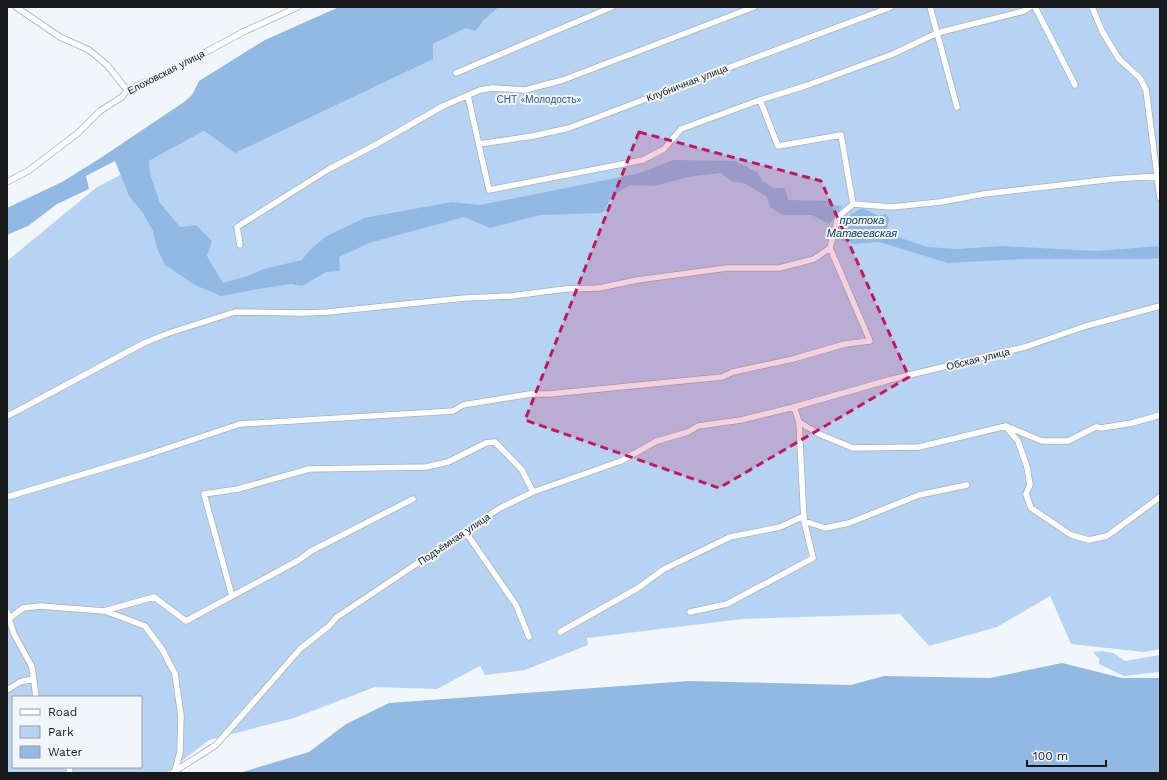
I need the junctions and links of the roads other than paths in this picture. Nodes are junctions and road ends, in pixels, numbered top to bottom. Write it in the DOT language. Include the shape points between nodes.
graph roads {
  1 [pos="16,7"];
  2 [pos="298,7"];
  3 [pos="612,7"];
  4 [pos="754,7"];
  5 [pos="891,7"];
  6 [pos="930,7"];
  7 [pos="1030,7"];
  8 [pos="1035,7"];
  9 [pos="1092,7"];
  10 [pos="937,33"];
  11 [pos="456,73"];
  12 [pos="1075,85"];
  13 [pos="127,90"];
  14 [pos="468,96"];
  15 [pos="760,100"];
  16 [pos="957,107"];
  17 [pos="479,144"];
  18 [pos="1158,176"];
  19 [pos="7,182"];
  20 [pos="1160,198"];
  21 [pos="853,204"];
  22 [pos="240,245"];
  23 [pos="830,248"];
  24 [pos="1160,306"];
  25 [pos="794,407"];
  26 [pos="1160,415"];
  27 [pos="7,416"];
  28 [pos="799,422"];
  29 [pos="1006,426"];
  30 [pos="967,484"];
  31 [pos="533,492"];
  32 [pos="7,497"];
  33 [pos="1160,498"];
  34 [pos="413,499"];
  35 [pos="804,518"];
  36 [pos="465,531"];
  37 [pos="232,596"];
  38 [pos="104,611"];
  39 [pos="690,612"];
  40 [pos="8,615"];
  41 [pos="560,632"];
  42 [pos="528,637"];
  43 [pos="33,679"];
  44 [pos="7,690"];
  45 [pos="36,696"];
  46 [pos="174,772"];
  1 -- 13 [label="street" via="60,37 90,50 107,64"];
  2 -- 13 [label="street, Елоховская улица" via="242,32 171,71"];
  3 -- 11 [label="street"];
  4 -- 14 [label="street" via="563,80 525,90 480,90"];
  5 -- 17 [label="street, Клубничная улица" via="569,128"];
  6 -- 10 [label="street"];
  7 -- 10 [label="street" via="1024,11"];
  8 -- 12 [label="street"];
  9 -- 18 [label="street" via="1102,31 1119,59 1140,78 1146,90"];
  10 -- 15 [label="street" via="879,59"];
  10 -- 16 [label="street"];
  13 -- 19 [label="street, Елоховская улица" via="122,97 100,111 78,133 28,171"];
  14 -- 17 [label="street"];
  14 -- 22 [label="street" via="443,106 329,168 237,227"];
  15 -- 17 [label="street" via="681,129 664,149 643,160 489,190"];
  15 -- 21 [label="street" via="778,146 841,135"];
  18 -- 20 [label="street"];
  18 -- 21 [label="street" via="984,194 892,207"];
  21 -- 23 [label="street" via="838,217"];
  23 -- 27 [label="street" via="814,259 779,268 726,268 599,288 304,314 235,312 144,343"];
  23 -- 32 [label="street" via="870,341 845,344 722,377 530,394 463,405 453,411 240,424"];
  24 -- 25 [label="street, Обская улица" via="1086,326 1025,347 889,380"];
  25 -- 28 [label="street"];
  25 -- 31 [label="street, Подъёмная улица" via="741,420 698,426 688,432 657,441 621,461"];
  26 -- 29 [label="street" via="1132,423 1100,428 1096,426 1068,441 1042,441"];
  28 -- 29 [label="street" via="819,434 853,448 919,446"];
  28 -- 35 [label="street"];
  29 -- 33 [label="street" via="1018,441 1027,467 1030,485 1026,494 1032,508 1071,535 1089,540 1107,536"];
  30 -- 35 [label="street" via="919,495 849,523 825,528"];
  31 -- 36 [label="street, Подъёмная улица" via="500,508"];
  31 -- 37 [label="street" via="522,470 496,442 486,443 448,462 426,467 309,469 238,489 204,494"];
  34 -- 37 [label="street"];
  35 -- 39 [label="street" via="813,558 727,604"];
  35 -- 41 [label="street" via="780,527 730,537 664,569 638,588"];
  36 -- 42 [label="street" via="516,605"];
  36 -- 46 [label="street, Подъёмная улица" via="337,617 300,649 216,745"];
  37 -- 38 [label="street" via="186,620 154,597"];
  38 -- 40 [label="street" via="40,606 23,608"];
  38 -- 46 [label="street" via="145,626 162,649 175,674 181,716 180,752"];
  40 -- 43 [label="street" via="14,634 32,667"];
  43 -- 44 [label="street" via="20,682"];
  43 -- 45 [label="street"];
}
